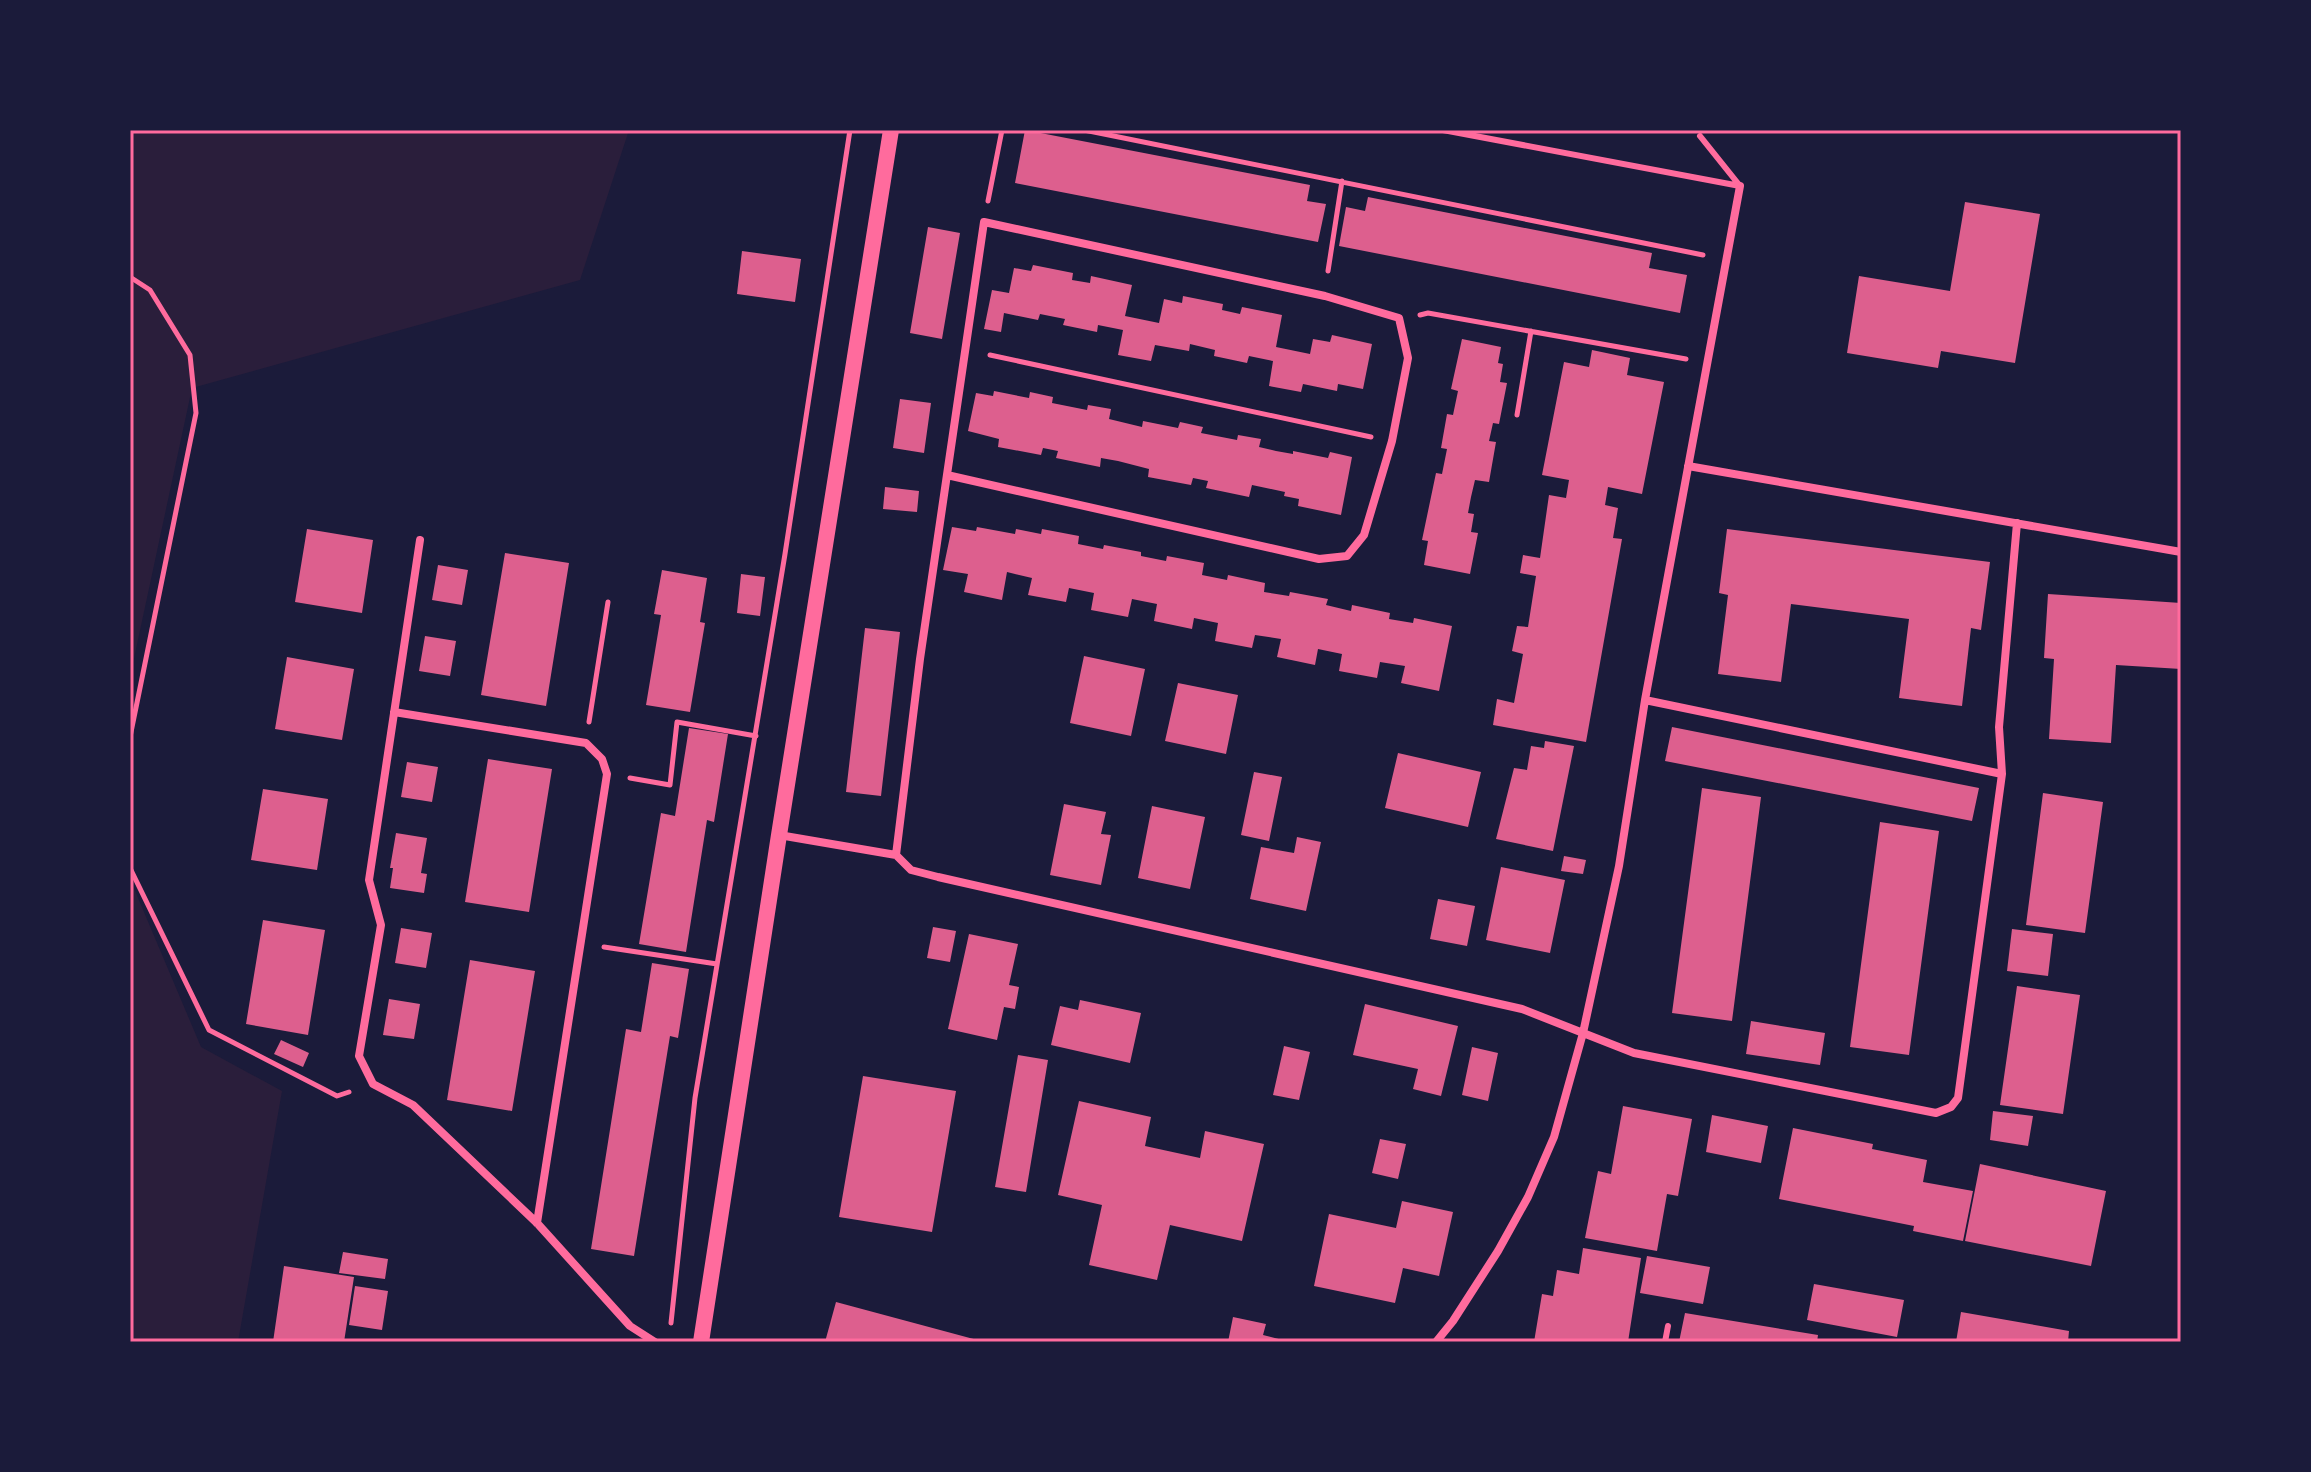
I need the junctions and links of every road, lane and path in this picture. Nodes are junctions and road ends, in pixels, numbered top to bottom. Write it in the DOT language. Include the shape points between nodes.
graph roads {
  1 [pos="850,130"];
  2 [pos="891,130"];
  3 [pos="1002,130"];
  4 [pos="1084,130"];
  5 [pos="1443,130"];
  6 [pos="1700,136"];
  7 [pos="1342,181"];
  8 [pos="1740,186"];
  9 [pos="984,222"];
  10 [pos="1726,260"];
  11 [pos="130,277"];
  12 [pos="1325,296"];
  13 [pos="1399,318"];
  14 [pos="1531,331"];
  15 [pos="967,350"];
  16 [pos="1708,363"];
  17 [pos="1517,415"];
  18 [pos="1392,441"];
  19 [pos="1688,466"];
  20 [pos="947,475"];
  21 [pos="2017,523"];
  22 [pos="420,540"];
  23 [pos="2181,552"];
  24 [pos="608,602"];
  25 [pos="1645,700"];
  26 [pos="394,712"];
  27 [pos="756,736"];
  28 [pos="130,737"];
  29 [pos="586,743"];
  30 [pos="607,774"];
  31 [pos="2002,774"];
  32 [pos="779,835"];
  33 [pos="896,855"];
  34 [pos="130,868"];
  35 [pos="579,943"];
  36 [pos="717,964"];
  37 [pos="1583,1033"];
  38 [pos="373,1084"];
  39 [pos="537,1223"];
  40 [pos="1668,1326"];
  41 [pos="670,1327"];
  42 [pos="655,1342"];
  43 [pos="701,1342"];
  44 [pos="1436,1342"];
  45 [pos="1665,1342"];
  1 -- 27 [label="path"];
  2 -- 32 [label="main road"];
  3 -- 9 [label="path"];
  4 -- 7 [label="path"];
  5 -- 8 [label="lane"];
  6 -- 8 [label="lane"];
  7 -- 10 [label="path"];
  7 -- 12 [label="path"];
  8 -- 10 [label="street"];
  9 -- 12 [label="street"];
  9 -- 15 [label="street"];
  10 -- 16 [label="street"];
  11 -- 28 [label="path" via="150,290 190,355 196,413"];
  12 -- 13 [label="street"];
  13 -- 14 [label="path" via="1428,313"];
  13 -- 18 [label="street" via="1408,358"];
  14 -- 16 [label="path"];
  14 -- 17 [label="path"];
  15 -- 18 [label="path"];
  15 -- 20 [label="street"];
  16 -- 19 [label="street"];
  18 -- 20 [label="street" via="1364,535 1347,556 1319,559"];
  19 -- 21 [label="street"];
  19 -- 25 [label="street"];
  20 -- 33 [label="street"];
  21 -- 23 [label="street"];
  21 -- 31 [label="street" via="1999,727"];
  22 -- 26 [label="street"];
  24 -- 29 [label="path"];
  25 -- 31 [label="street"];
  25 -- 37 [label="street" via="1619,866"];
  26 -- 29 [label="street"];
  26 -- 38 [label="street" via="369,880 381,925 359,1056"];
  27 -- 30 [label="path" via="677,722 670,785"];
  27 -- 36 [label="path"];
  29 -- 30 [label="street" via="602,759"];
  30 -- 35 [label="street"];
  31 -- 37 [label="street" via="1958,1098 1951,1107 1923,1112 1634,1053"];
  32 -- 33 [label="street"];
  32 -- 43 [label="main road"];
  33 -- 37 [label="street" via="911,870 1522,1009"];
  34 -- 38 [label="path" via="209,1030 337,1096"];
  35 -- 36 [label="path"];
  35 -- 39 [label="street"];
  36 -- 41 [label="path" via="695,1098"];
  37 -- 44 [label="street" via="1554,1137 1528,1197"];
  38 -- 39 [label="street" via="413,1105"];
  39 -- 42 [label="street" via="630,1326"];
  40 -- 45 [label="lane"];
}
